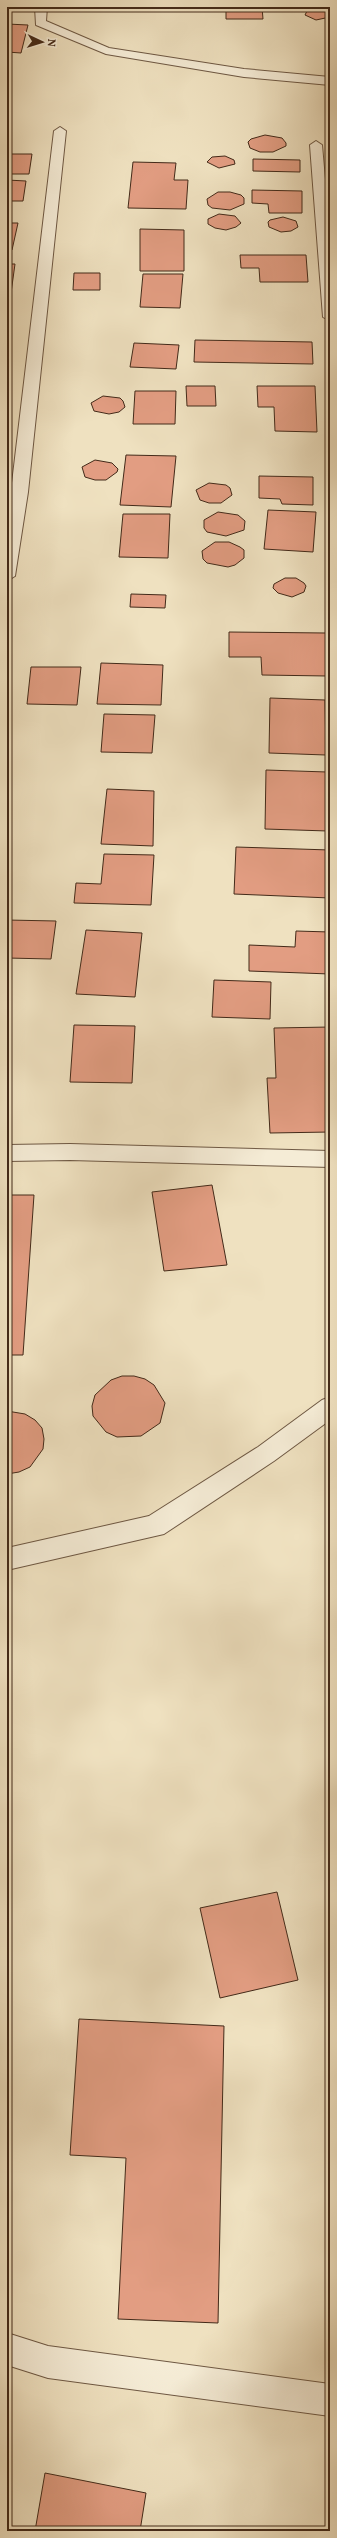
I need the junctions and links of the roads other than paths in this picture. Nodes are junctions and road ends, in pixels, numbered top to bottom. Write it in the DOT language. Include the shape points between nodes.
graph roads {
  1 [pos="41,7"];
  2 [pos="330,81"];
  3 [pos="60,131"];
  4 [pos="316,145"];
  5 [pos="330,317"];
  6 [pos="7,576"];
  7 [pos="7,1153"];
  8 [pos="330,1158"];
  9 [pos="330,1407"];
  10 [pos="7,1559"];
  11 [pos="7,2349"];
  12 [pos="330,2400"];
  1 -- 2 [label="street" via="40,23 106,51 244,73"];
  3 -- 6 [label="street" via="20,492"];
  4 -- 5 [label="street"];
  7 -- 8 [label="street"];
  9 -- 10 [label="street" via="266,1454 155,1526"];
  11 -- 12 [label="street" via="48,2362"];
}
